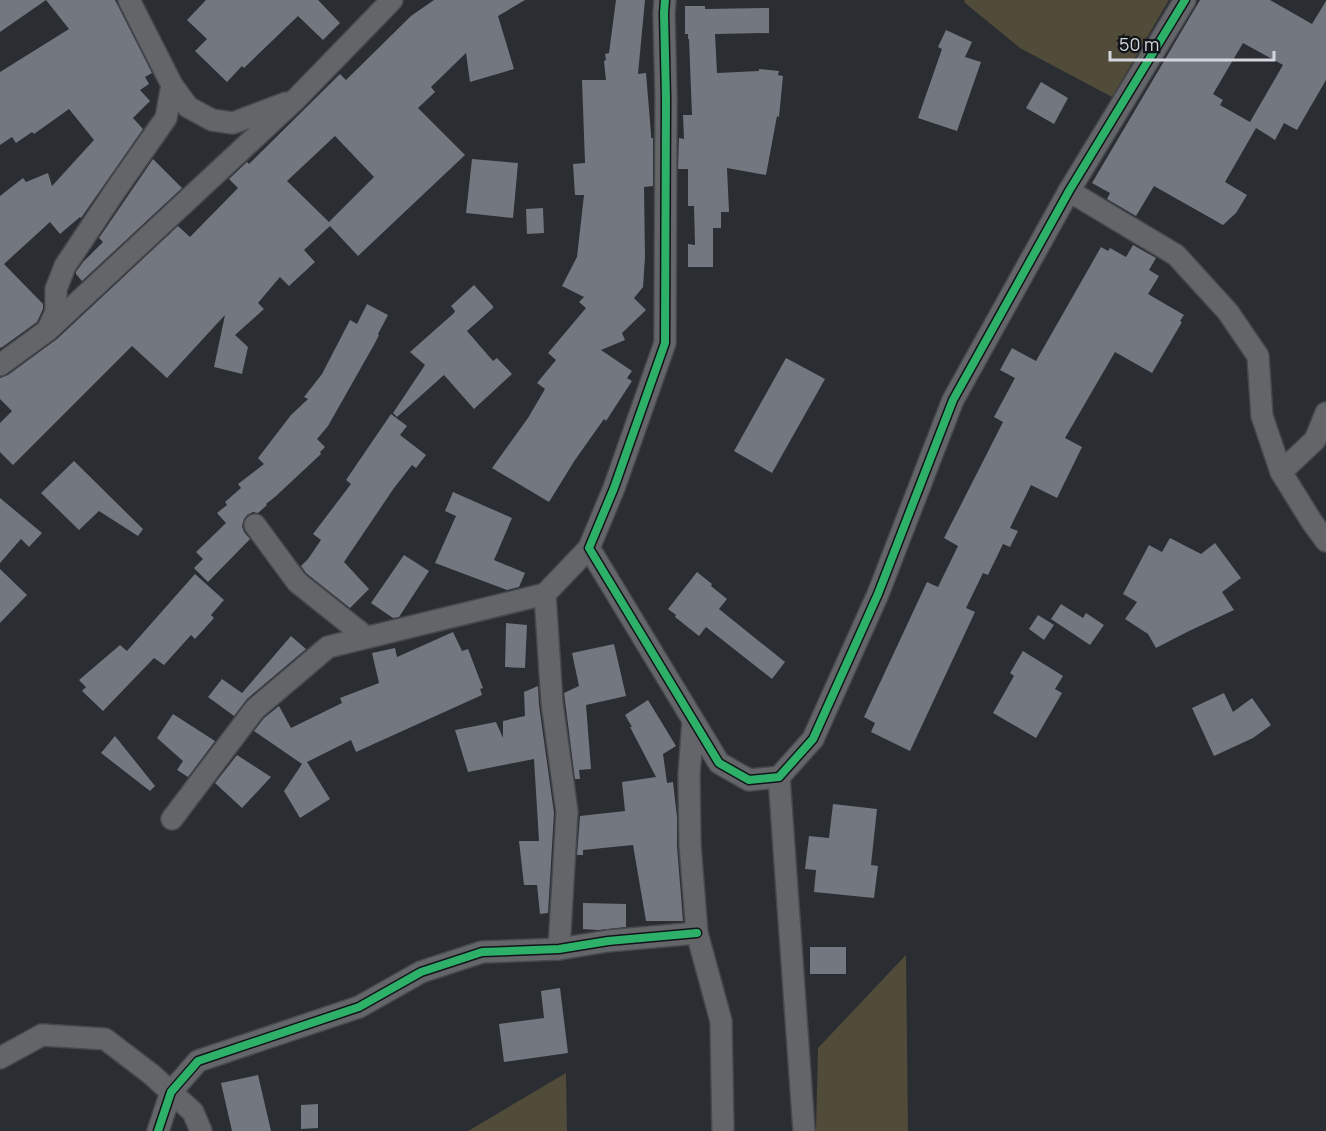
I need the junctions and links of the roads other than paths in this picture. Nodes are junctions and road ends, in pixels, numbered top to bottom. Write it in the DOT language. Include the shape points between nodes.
graph roads {
  1 [pos="129,0"];
  2 [pos="392,0"];
  3 [pos="665,0"];
  4 [pos="1185,0"];
  5 [pos="172,85"];
  6 [pos="296,99"];
  7 [pos="1069,191"];
  8 [pos="48,330"];
  9 [pos="0,365"];
  10 [pos="1326,413"];
  11 [pos="1281,472"];
  12 [pos="255,525"];
  13 [pos="1326,542"];
  14 [pos="589,548"];
  15 [pos="545,594"];
  16 [pos="366,637"];
  17 [pos="693,721"];
  18 [pos="779,777"];
  19 [pos="172,819"];
  20 [pos="697,933"];
  21 [pos="559,949"];
  22 [pos="0,1058"];
  23 [pos="171,1092"];
  24 [pos="158,1131"];
  25 [pos="201,1131"];
  26 [pos="723,1131"];
  27 [pos="804,1131"];
  1 -- 5 [label="street"];
  2 -- 6 [label="street"];
  3 -- 14 [label="street" via="665,343"];
  4 -- 7 [label="street"];
  5 -- 6 [label="street" via="188,107 212,120 233,123"];
  5 -- 8 [label="street" via="166,118 65,266 56,289 56,312"];
  6 -- 8 [label="street"];
  7 -- 11 [label="street" via="1176,255 1228,312 1258,356 1263,416"];
  7 -- 18 [label="street" via="953,400 878,594 813,739"];
  8 -- 9 [label="street"];
  10 -- 11 [label="street" via="1315,440"];
  11 -- 13 [label="street"];
  12 -- 16 [label="street" via="297,582"];
  14 -- 15 [label="street"];
  14 -- 17 [label="street"];
  15 -- 16 [label="street"];
  15 -- 21 [label="street" via="552,703 567,812"];
  16 -- 19 [label="street" via="328,646 255,709"];
  17 -- 18 [label="street" via="719,763 749,780"];
  17 -- 20 [label="street" via="690,833"];
  18 -- 27 [label="street"];
  20 -- 21 [label="street"];
  20 -- 26 [label="street" via="722,1021"];
  21 -- 23 [label="street" via="482,952 422,972 359,1007 198,1061"];
  22 -- 23 [label="street" via="42,1035 105,1039"];
  23 -- 24 [label="street"];
  23 -- 25 [label="street" via="193,1112"];
}
